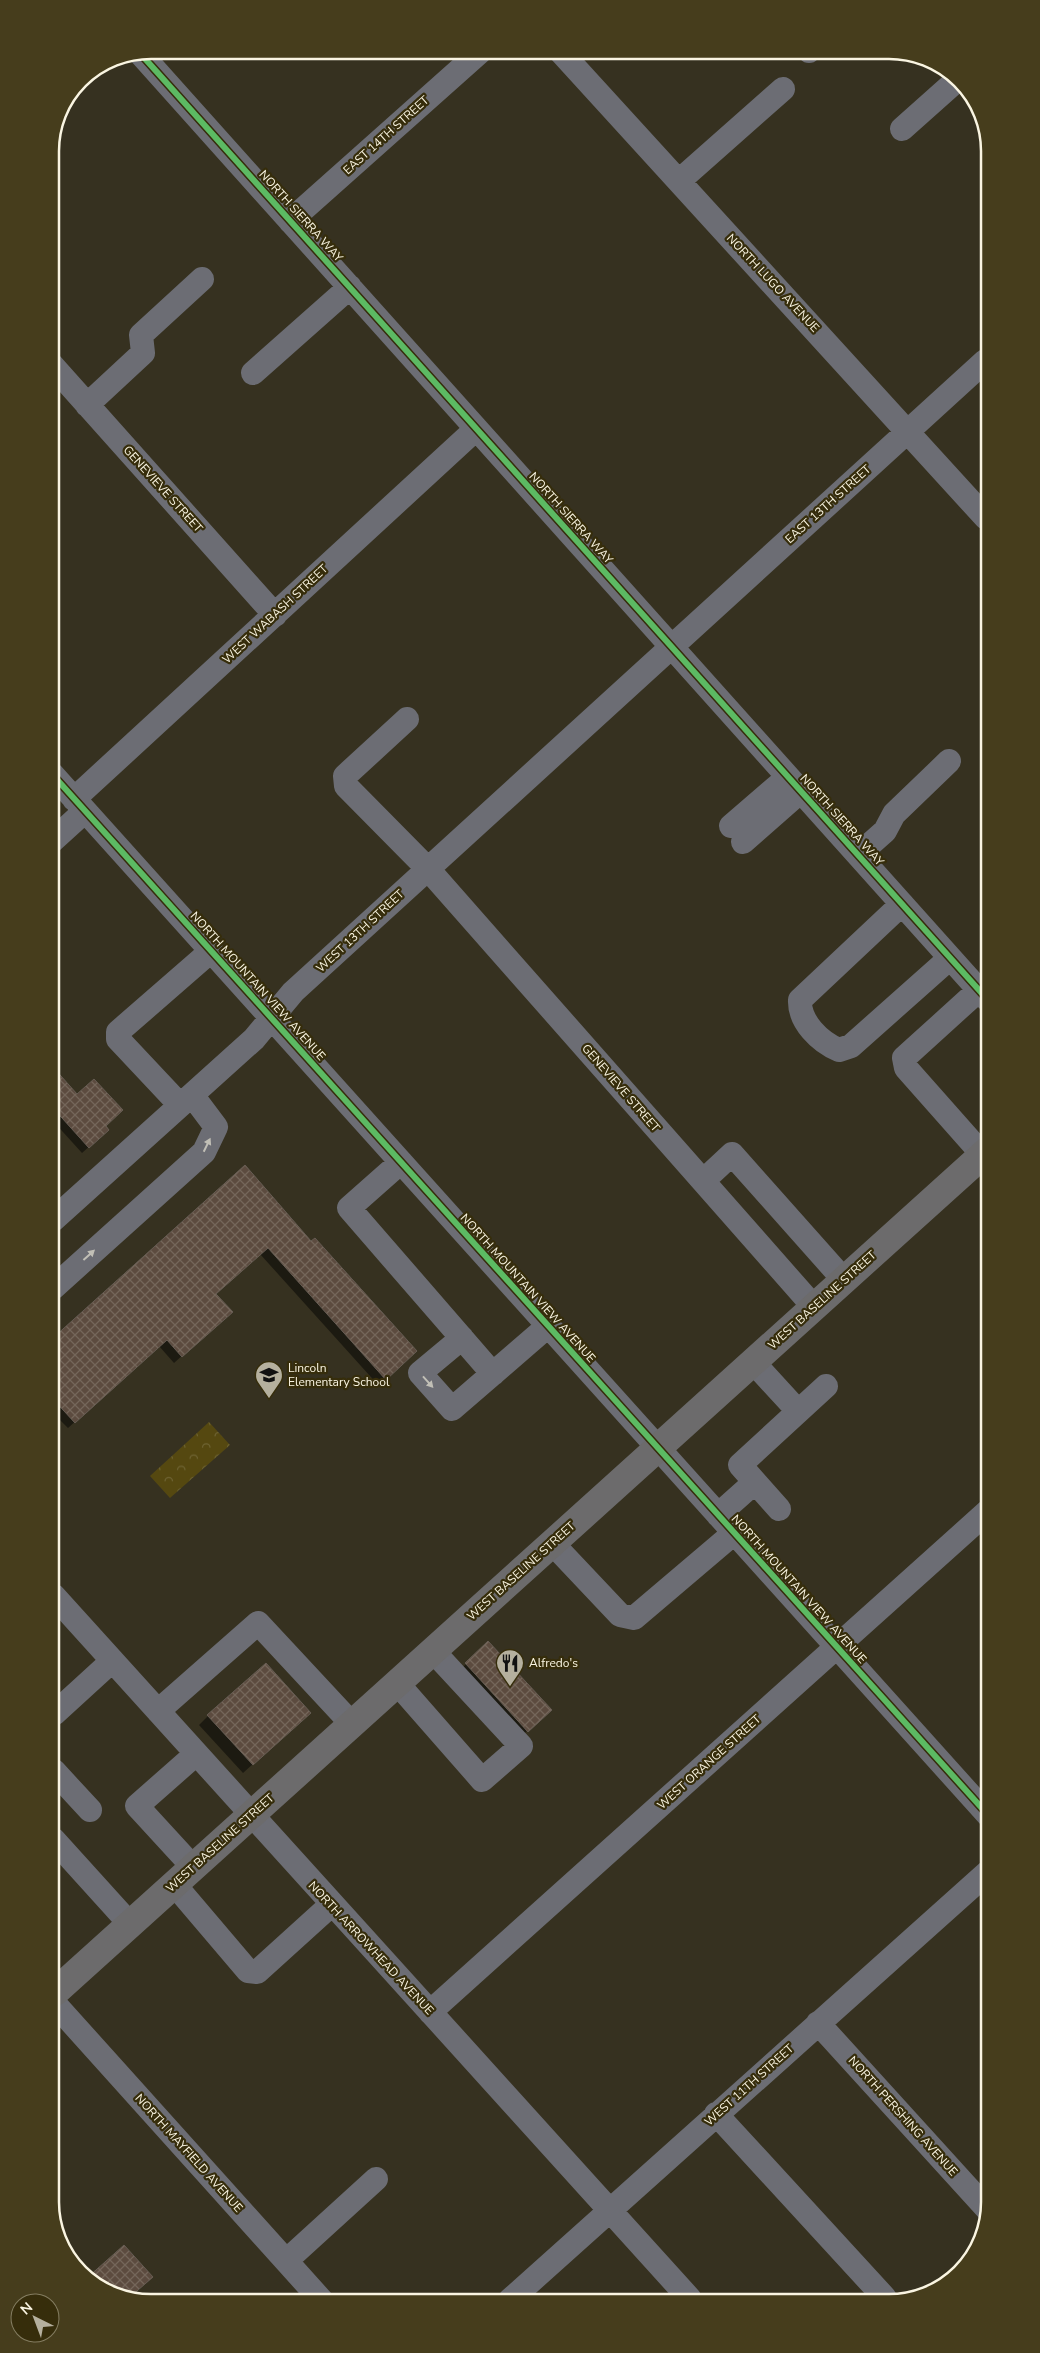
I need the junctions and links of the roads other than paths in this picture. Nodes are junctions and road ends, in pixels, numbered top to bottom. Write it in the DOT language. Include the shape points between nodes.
graph roads {
  1 [pos="149,59"];
  2 [pos="472,59"];
  3 [pos="566,59"];
  4 [pos="952,84"];
  5 [pos="782,89"];
  6 [pos="902,129"];
  7 [pos="679,182"];
  8 [pos="290,221"];
  9 [pos="202,279"];
  10 [pos="350,287"];
  11 [pos="981,366"];
  12 [pos="59,373"];
  13 [pos="253,373"];
  14 [pos="87,405"];
  15 [pos="476,429"];
  16 [pos="908,431"];
  17 [pos="981,512"];
  18 [pos="275,615"];
  19 [pos="671,646"];
  20 [pos="407,719"];
  21 [pos="949,761"];
  22 [pos="59,782"];
  23 [pos="794,784"];
  24 [pos="80,805"];
  25 [pos="59,831"];
  26 [pos="737,834"];
  27 [pos="858,855"];
  28 [pos="428,869"];
  29 [pos="902,904"];
  30 [pos="211,951"];
  31 [pos="950,958"];
  32 [pos="981,992"];
  33 [pos="981,996"];
  34 [pos="271,1018"];
  35 [pos="186,1100"];
  36 [pos="981,1149"];
  37 [pos="981,1157"];
  38 [pos="401,1162"];
  39 [pos="703,1181"];
  40 [pos="59,1215"];
  41 [pos="844,1280"];
  42 [pos="59,1283"];
  43 [pos="814,1307"];
  44 [pos="548,1326"];
  45 [pos="462,1338"];
  46 [pos="753,1362"];
  47 [pos="493,1374"];
  48 [pos="826,1386"];
  49 [pos="798,1411"];
  50 [pos="658,1448"];
  51 [pos="755,1482"];
  52 [pos="779,1509"];
  53 [pos="718,1515"];
  54 [pos="981,1517"];
  55 [pos="734,1532"];
  56 [pos="552,1543"];
  57 [pos="59,1602"];
  58 [pos="837,1647"];
  59 [pos="433,1650"];
  60 [pos="112,1661"];
  61 [pos="397,1683"];
  62 [pos="59,1709"];
  63 [pos="158,1711"];
  64 [pos="352,1724"];
  65 [pos="196,1754"];
  66 [pos="59,1776"];
  67 [pos="981,1807"];
  68 [pos="90,1810"];
  69 [pos="251,1815"];
  70 [pos="59,1846"];
  71 [pos="184,1876"];
  72 [pos="981,1878"];
  73 [pos="331,1905"];
  74 [pos="130,1924"];
  75 [pos="59,1988"];
  76 [pos="59,2008"];
  77 [pos="430,2012"];
  78 [pos="818,2023"];
  79 [pos="716,2114"];
  80 [pos="376,2179"];
  81 [pos="981,2202"];
  82 [pos="610,2210"];
  83 [pos="286,2261"];
  84 [pos="316,2294"];
  85 [pos="517,2294"];
  86 [pos="686,2294"];
  87 [pos="881,2294"];
  1 -- 8 [label="street, NORTH SIERRA WAY"];
  2 -- 8 [label="street, EAST 14TH STREET"];
  3 -- 7 [label="street, NORTH LUGO AVENUE"];
  4 -- 6 [label="street"];
  5 -- 7 [label="street"];
  7 -- 16 [label="street, NORTH LUGO AVENUE"];
  8 -- 10 [label="street, NORTH SIERRA WAY"];
  9 -- 14 [label="street" via="141,335 143,353"];
  10 -- 13 [label="street"];
  10 -- 15 [label="street, NORTH SIERRA WAY"];
  11 -- 16 [label="street, EAST 13TH STREET"];
  12 -- 14 [label="street, GENEVIEVE STREET"];
  14 -- 18 [label="street, GENEVIEVE STREET"];
  15 -- 18 [label="street, WEST WABASH STREET"];
  15 -- 19 [label="street, NORTH SIERRA WAY"];
  16 -- 17 [label="street, NORTH LUGO AVENUE"];
  16 -- 19 [label="street, EAST 13TH STREET"];
  18 -- 24 [label="street, WEST WABASH STREET"];
  19 -- 23 [label="street, NORTH SIERRA WAY"];
  19 -- 28 [label="street, WEST 13TH STREET"];
  20 -- 28 [label="street, GENEVIEVE STREET" via="345,776 346,786"];
  21 -- 27 [label="street" via="894,814 885,831"];
  22 -- 24 [label="street, NORTH MOUNTAIN VIEW AVENUE"];
  23 -- 26 [label="street"];
  23 -- 27 [label="street, NORTH SIERRA WAY"];
  24 -- 25 [label="street, WEST WABASH STREET"];
  24 -- 30 [label="street, NORTH MOUNTAIN VIEW AVENUE"];
  27 -- 29 [label="street, NORTH SIERRA WAY"];
  28 -- 34 [label="street, WEST 13TH STREET" via="293,992"];
  28 -- 39 [label="street, GENEVIEVE STREET"];
  29 -- 31 [label="street, NORTH SIERRA WAY"];
  29 -- 31 [label="street" via="800,1000 803,1016 823,1042 839,1050 851,1046"];
  30 -- 34 [label="street, NORTH MOUNTAIN VIEW AVENUE"];
  30 -- 35 [label="street" via="118,1032 118,1039"];
  31 -- 32 [label="street, NORTH SIERRA WAY"];
  33 -- 36 [label="street" via="904,1058 906,1068"];
  34 -- 35 [label="street, WEST 13TH STREET" via="254,1039"];
  34 -- 38 [label="street, NORTH MOUNTAIN VIEW AVENUE"];
  35 -- 40 [label="street, WEST 13TH STREET"];
  42 -- 35 [label="street, one-way" via="204,1152 216,1126"];
  37 -- 41 [label="main road, WEST BASELINE STREET"];
  38 -- 44 [label="street, NORTH MOUNTAIN VIEW AVENUE"];
  38 -- 45 [label="street" via="349,1208"];
  39 -- 41 [label="street" via="732,1154"];
  39 -- 43 [label="street, GENEVIEVE STREET"];
  41 -- 43 [label="main road, WEST BASELINE STREET"];
  43 -- 46 [label="main road, WEST BASELINE STREET"];
  44 -- 47 [label="street"];
  44 -- 50 [label="street, NORTH MOUNTAIN VIEW AVENUE"];
  45 -- 47 [label="street"];
  45 -- 47 [label="street, one-way" via="420,1373 452,1409"];
  46 -- 49 [label="street"];
  46 -- 50 [label="main road, WEST BASELINE STREET"];
  48 -- 49 [label="street"];
  49 -- 51 [label="street" via="740,1464"];
  50 -- 53 [label="street, NORTH MOUNTAIN VIEW AVENUE"];
  50 -- 56 [label="main road, WEST BASELINE STREET"];
  51 -- 52 [label="street"];
  51 -- 53 [label="street"];
  53 -- 55 [label="street, NORTH MOUNTAIN VIEW AVENUE"];
  54 -- 58 [label="street, WEST ORANGE STREET"];
  55 -- 56 [label="street" via="634,1618 620,1615"];
  55 -- 58 [label="street, NORTH MOUNTAIN VIEW AVENUE"];
  56 -- 59 [label="main road, WEST BASELINE STREET"];
  57 -- 60 [label="street, NORTH ARROWHEAD AVENUE"];
  58 -- 67 [label="street, NORTH MOUNTAIN VIEW AVENUE"];
  58 -- 77 [label="street, WEST ORANGE STREET"];
  59 -- 61 [label="main road, WEST BASELINE STREET"];
  59 -- 61 [label="street" via="521,1746 482,1780"];
  60 -- 62 [label="street"];
  60 -- 63 [label="street, NORTH ARROWHEAD AVENUE"];
  61 -- 64 [label="main road, WEST BASELINE STREET"];
  63 -- 64 [label="street" via="258,1623"];
  63 -- 65 [label="street, NORTH ARROWHEAD AVENUE"];
  64 -- 69 [label="main road, WEST BASELINE STREET"];
  65 -- 69 [label="street, NORTH ARROWHEAD AVENUE"];
  65 -- 71 [label="street" via="138,1806"];
  66 -- 68 [label="street"];
  69 -- 71 [label="main road, WEST BASELINE STREET"];
  69 -- 73 [label="street, NORTH ARROWHEAD AVENUE"];
  70 -- 74 [label="street"];
  71 -- 73 [label="street" via="248,1971 257,1972"];
  71 -- 74 [label="main road, WEST BASELINE STREET"];
  72 -- 78 [label="street, WEST 11TH STREET"];
  73 -- 77 [label="street, NORTH ARROWHEAD AVENUE"];
  74 -- 75 [label="main road, WEST BASELINE STREET"];
  76 -- 83 [label="street, NORTH MAYFIELD AVENUE"];
  77 -- 82 [label="street, NORTH ARROWHEAD AVENUE"];
  78 -- 79 [label="street, WEST 11TH STREET"];
  78 -- 81 [label="street, NORTH PERSHING AVENUE"];
  79 -- 82 [label="street, WEST 11TH STREET"];
  79 -- 87 [label="street"];
  80 -- 83 [label="street"];
  82 -- 85 [label="street, WEST 11TH STREET"];
  82 -- 86 [label="street, NORTH ARROWHEAD AVENUE"];
  83 -- 84 [label="street, NORTH MAYFIELD AVENUE"];
}
